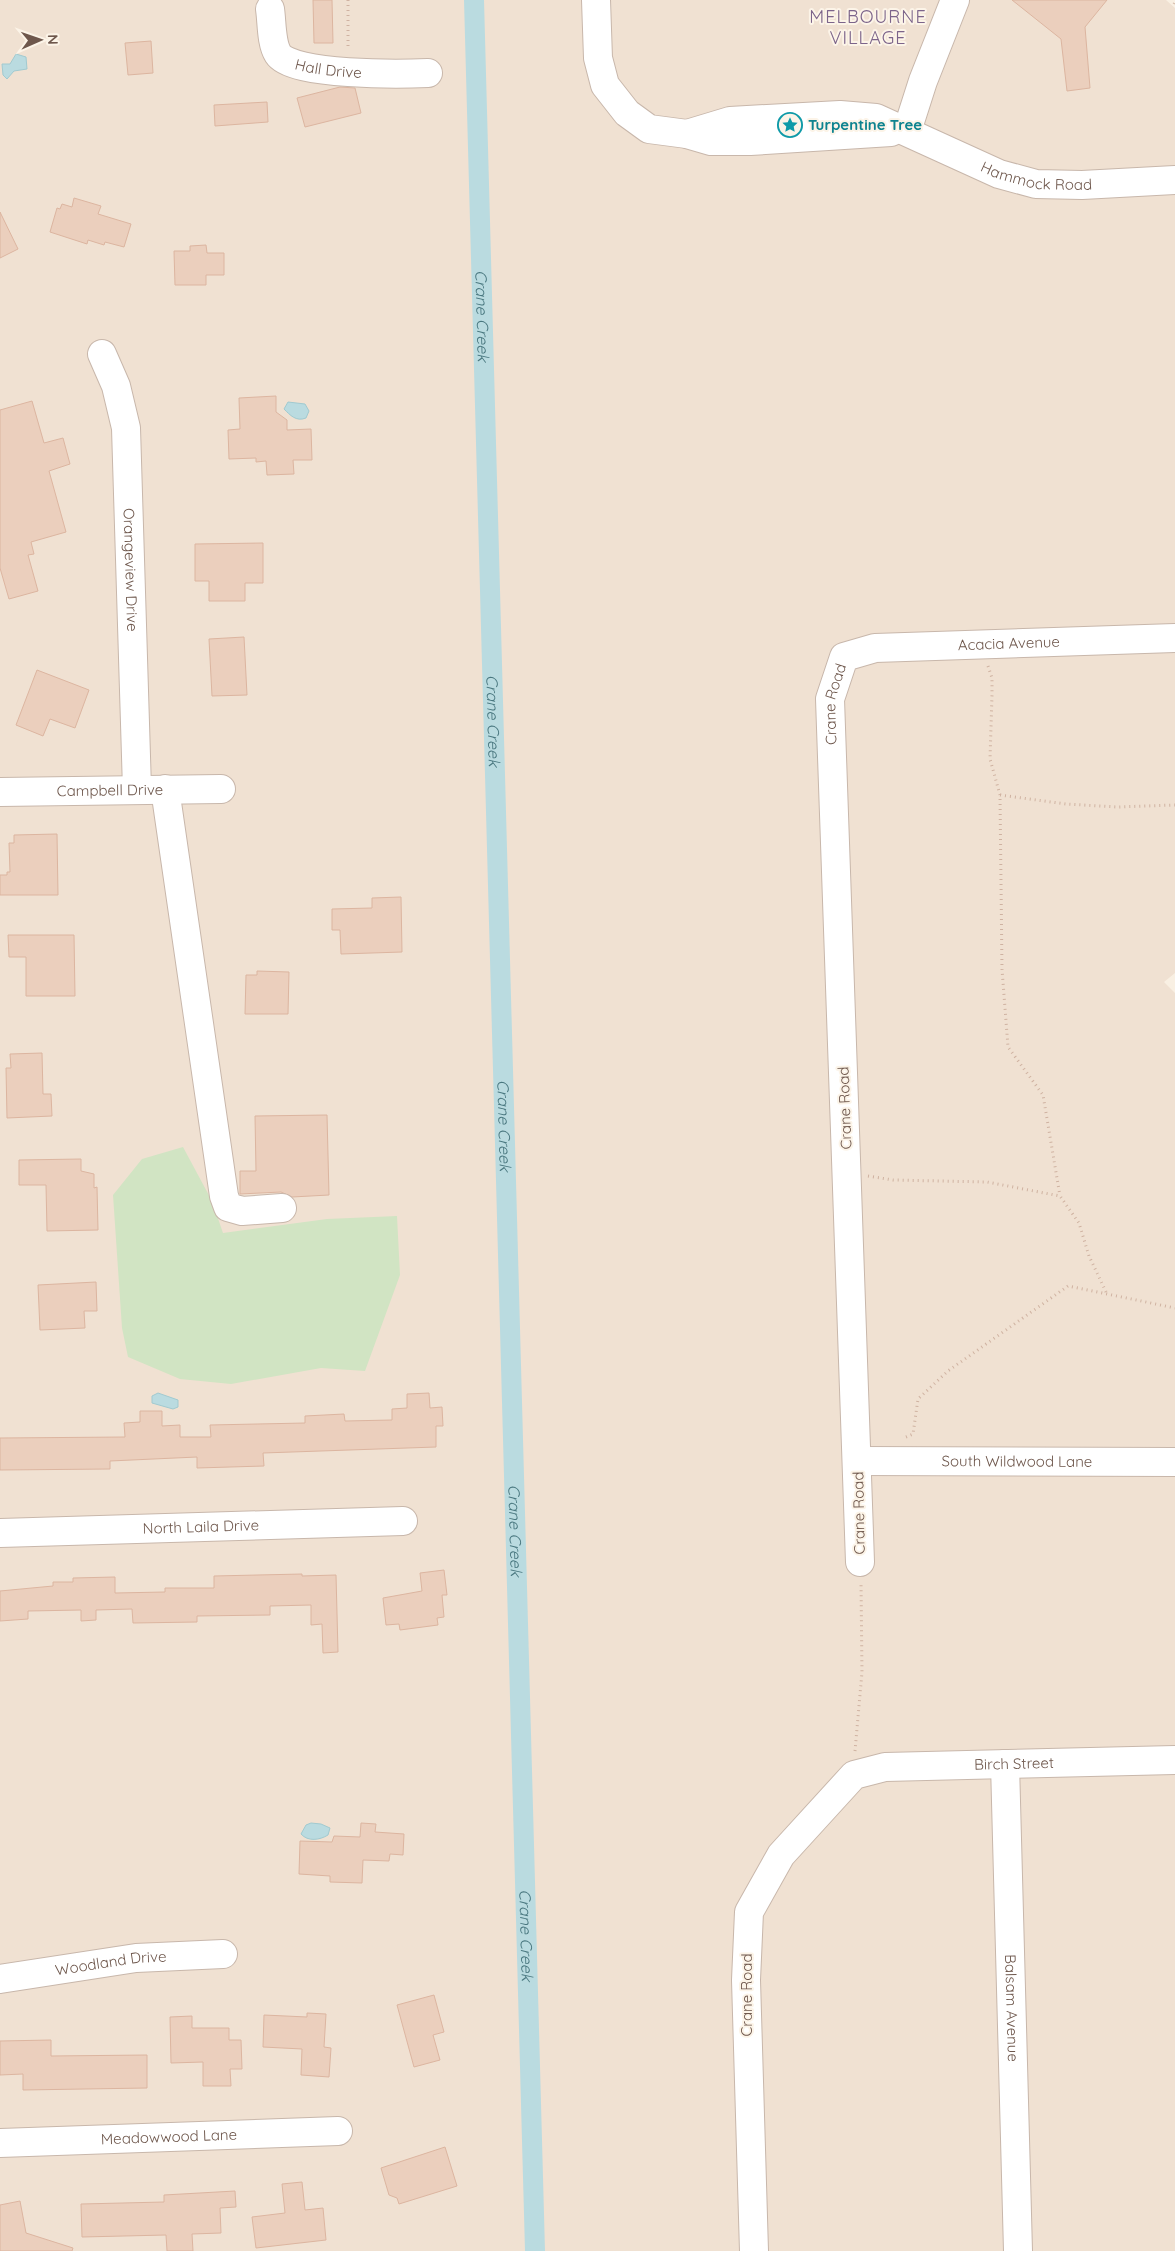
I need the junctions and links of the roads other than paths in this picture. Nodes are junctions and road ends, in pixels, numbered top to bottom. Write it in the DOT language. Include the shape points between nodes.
graph roads {
  1 [pos="596,0"];
  2 [pos="955,0"];
  3 [pos="271,3"];
  4 [pos="428,73"];
  5 [pos="907,131"];
  6 [pos="1175,180"];
  7 [pos="102,354"];
  8 [pos="1175,638"];
  9 [pos="844,657"];
  10 [pos="165,788"];
  11 [pos="137,789"];
  12 [pos="221,789"];
  13 [pos="0,792"];
  14 [pos="282,1208"];
  15 [pos="858,1460"];
  16 [pos="1175,1462"];
  17 [pos="403,1521"];
  18 [pos="0,1533"];
  19 [pos="860,1562"];
  20 [pos="1175,1760"];
  21 [pos="1005,1764"];
  22 [pos="854,1775"];
  23 [pos="222,1954"];
  24 [pos="0,1979"];
  25 [pos="338,2130"];
  26 [pos="0,2144"];
  27 [pos="754,2251"];
  28 [pos="1018,2251"];
  1 -- 5 [label="street, Hammock Road" via="598,58 605,85 626,114 649,130 687,134 710,141"];
  2 -- 5 [label="street"];
  3 -- 4 [label="street, Hall Drive" via="278,54 285,61 309,68"];
  5 -- 6 [label="street, Hammock Road" via="999,174 1036,184"];
  7 -- 11 [label="street, Orangeview Drive" via="116,386 126,428"];
  8 -- 9 [label="street, Acacia Avenue" via="875,648"];
  9 -- 15 [label="street, Crane Road" via="830,699"];
  10 -- 11 [label="street, Campbell Drive"];
  10 -- 12 [label="street, Campbell Drive"];
  10 -- 14 [label="street" via="224,1196 228,1207 242,1211"];
  11 -- 13 [label="street, Campbell Drive"];
  15 -- 16 [label="street, South Wildwood Lane"];
  15 -- 19 [label="street, Crane Road"];
  17 -- 18 [label="street, North Laila Drive"];
  20 -- 21 [label="street, Birch Street"];
  21 -- 22 [label="street, Birch Street" via="885,1767"];
  21 -- 28 [label="street, Balsam Avenue"];
  22 -- 27 [label="street, Crane Road" via="781,1855 749,1912 746,1980"];
  23 -- 24 [label="street, Woodland Drive" via="136,1958"];
  25 -- 26 [label="street, Meadowwood Lane"];
}
